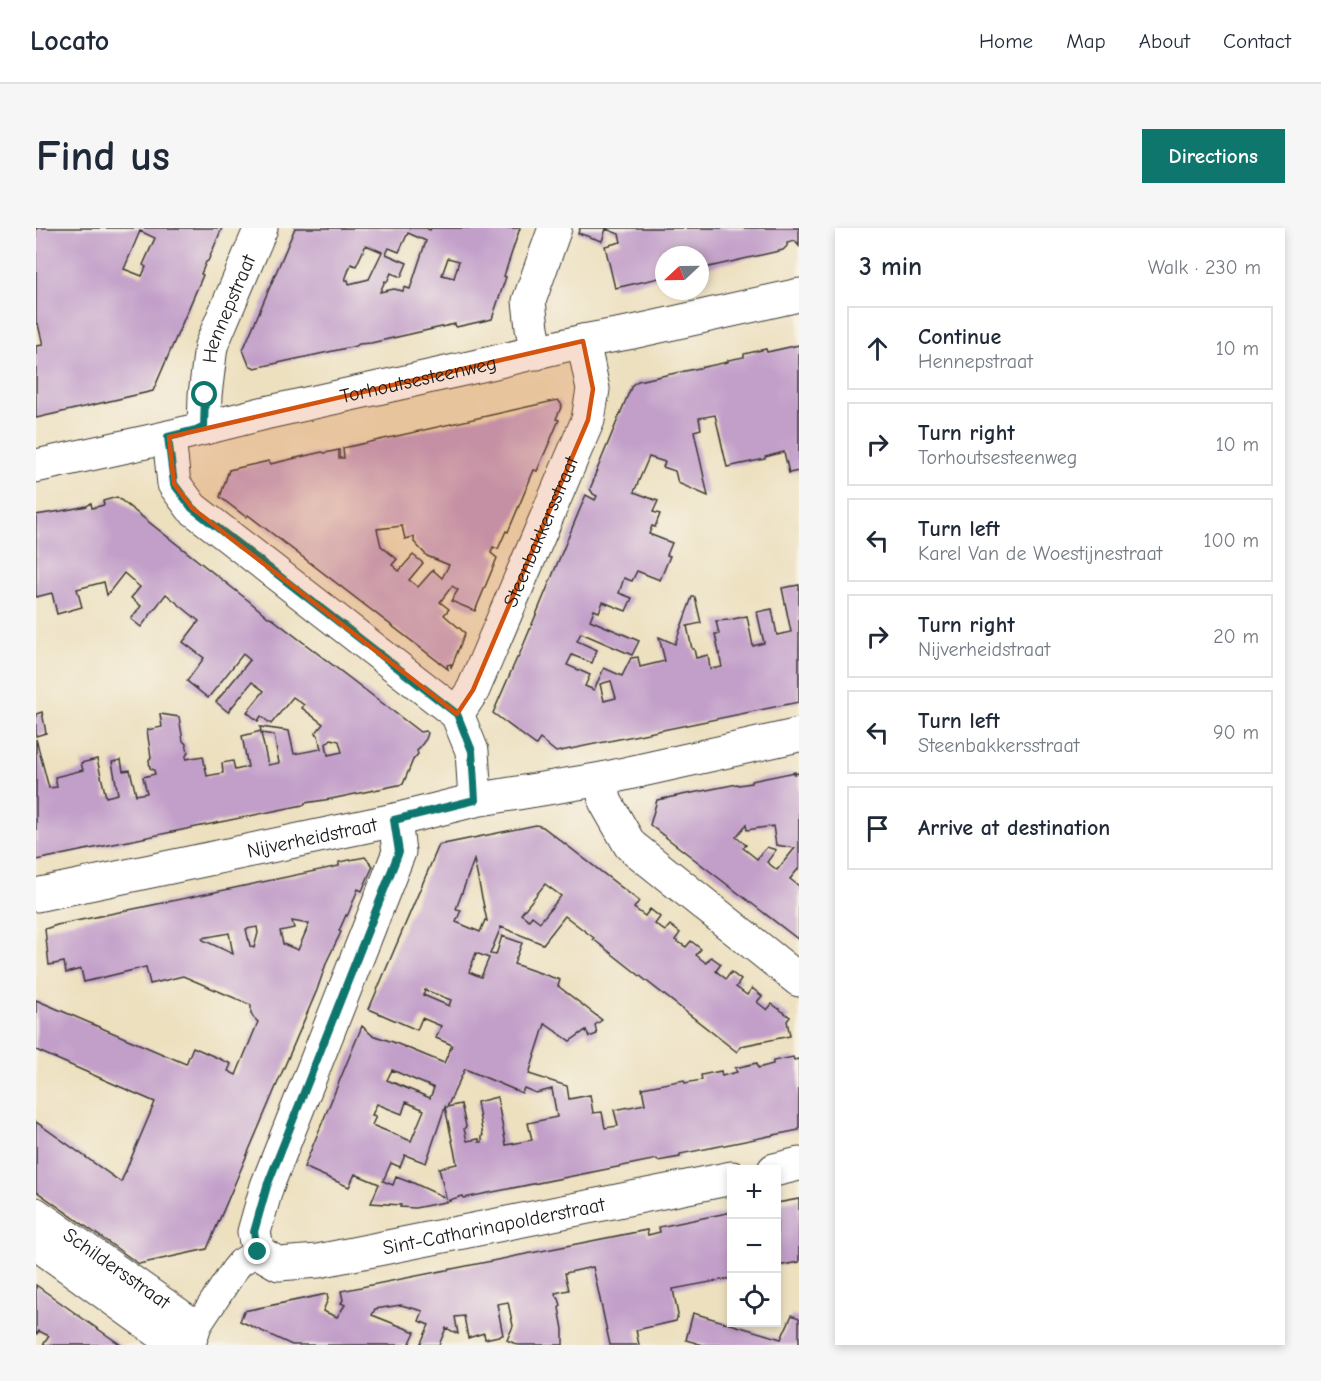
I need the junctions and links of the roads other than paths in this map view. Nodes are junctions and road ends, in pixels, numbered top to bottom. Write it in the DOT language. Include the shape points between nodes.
graph roads {
  1 [pos="261,228"];
  2 [pos="555,228"];
  3 [pos="799,295"];
  4 [pos="583,341"];
  5 [pos="537,353"];
  6 [pos="204,428"];
  7 [pos="168,437"];
  8 [pos="36,466"];
  9 [pos="457,714"];
  10 [pos="799,735"];
  11 [pos="602,779"];
  12 [pos="475,800"];
  13 [pos="394,820"];
  14 [pos="36,895"];
  15 [pos="799,980"];
  16 [pos="799,1164"];
  17 [pos="781,1168"];
  18 [pos="727,1179"];
  19 [pos="36,1211"];
  20 [pos="36,1243"];
  21 [pos="258,1252"];
  22 [pos="189,1338"];
  1 -- 6 [label="street, Hennepstraat" via="211,346"];
  2 -- 5 [label="street" via="530,301"];
  3 -- 4 [label="street, Torhoutsesteenweg"];
  4 -- 5 [label="street, Torhoutsesteenweg"];
  4 -- 9 [label="street, Steenbakkersstraat" via="593,389 588,420 472,690"];
  5 -- 6 [label="street, Torhoutsesteenweg"];
  6 -- 7 [label="street, Torhoutsesteenweg"];
  7 -- 8 [label="street, Torhoutsesteenweg"];
  7 -- 9 [label="street" via="174,484 192,508"];
  9 -- 12 [label="street" via="472,751"];
  10 -- 11 [label="street, Nijverheidstraat"];
  11 -- 12 [label="street, Nijverheidstraat"];
  11 -- 15 [label="street" via="605,801 630,845"];
  12 -- 13 [label="street, Nijverheidstraat"];
  13 -- 14 [label="street, Nijverheidstraat"];
  13 -- 21 [label="street" via="399,852 267,1186 254,1232"];
  16 -- 17 [label="street"];
  18 -- 21 [label="street, Sint-Catharinapolderstraat" via="318,1261 279,1264"];
  19 -- 22 [label="street, Schildersstraat"];
  20 -- 22 [label="street, Schildersstraat"];
  21 -- 22 [label="street" via="241,1262"];
}
